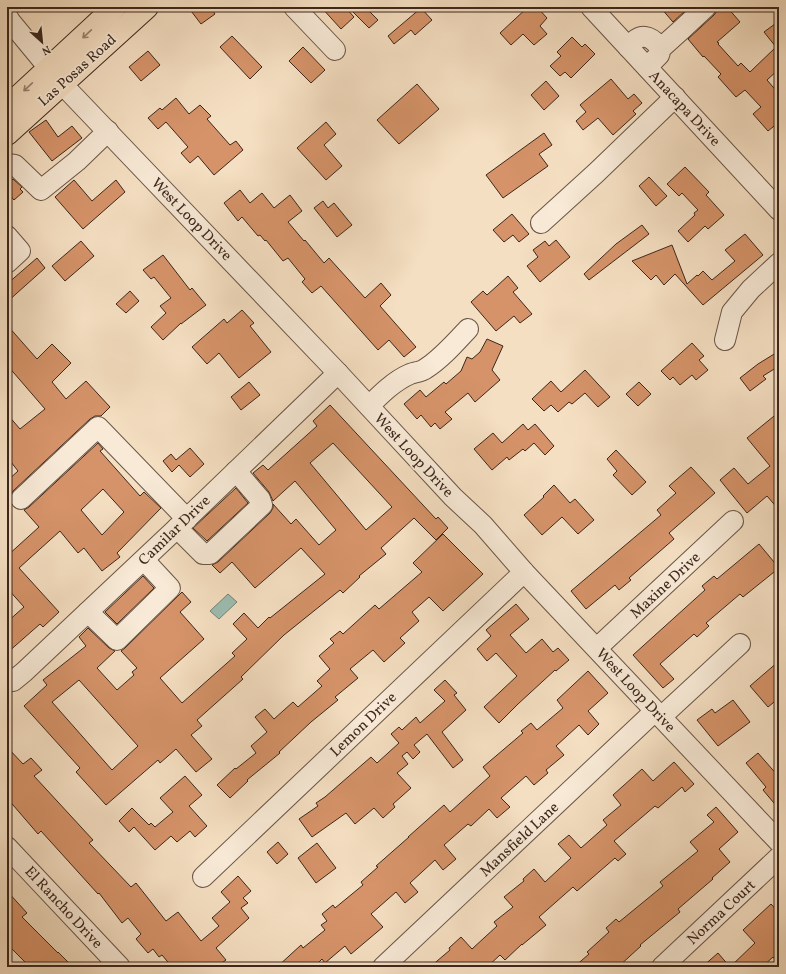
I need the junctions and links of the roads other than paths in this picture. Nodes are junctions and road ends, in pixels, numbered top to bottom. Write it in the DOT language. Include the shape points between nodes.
graph roads {
  1 [pos="115,7"];
  2 [pos="147,7"];
  3 [pos="294,7"];
  4 [pos="591,7"];
  5 [pos="706,7"];
  6 [pos="7,16"];
  7 [pos="628,47"];
  8 [pos="660,49"];
  9 [pos="335,50"];
  10 [pos="647,67"];
  11 [pos="56,76"];
  12 [pos="675,97"];
  13 [pos="7,107"];
  14 [pos="108,131"];
  15 [pos="7,134"];
  16 [pos="7,164"];
  17 [pos="779,210"];
  18 [pos="541,223"];
  19 [pos="7,236"];
  20 [pos="7,263"];
  21 [pos="779,263"];
  22 [pos="468,329"];
  23 [pos="725,340"];
  24 [pos="338,373"];
  25 [pos="369,406"];
  26 [pos="236,471"];
  27 [pos="21,499"];
  28 [pos="733,521"];
  29 [pos="182,523"];
  30 [pos="144,560"];
  31 [pos="524,572"];
  32 [pos="88,612"];
  33 [pos="740,644"];
  34 [pos="597,648"];
  35 [pos="7,682"];
  36 [pos="658,714"];
  37 [pos="779,842"];
  38 [pos="7,847"];
  39 [pos="779,857"];
  40 [pos="203,877"];
  41 [pos="120,967"];
  42 [pos="383,967"];
  43 [pos="662,967"];
  1 -- 11 [label="main road, Las Posas Road, one-way" via="66,53"];
  2 -- 11 [label="main road, Las Posas Road"];
  3 -- 9 [label="street"];
  4 -- 7 [label="street, Anacapa Drive"];
  5 -- 8 [label="street"];
  6 -- 11 [label="street, West Loop Drive"];
  7 -- 8 [label="street" via="642,36 647,37"];
  7 -- 10 [label="street, Anacapa Drive"];
  8 -- 10 [label="street" via="659,55"];
  10 -- 12 [label="street, Anacapa Drive"];
  11 -- 13 [label="main road, Las Posas Road, one-way"];
  11 -- 14 [label="street, West Loop Drive"];
  11 -- 15 [label="main road, Las Posas Road"];
  12 -- 17 [label="street, Anacapa Drive"];
  12 -- 18 [label="street"];
  14 -- 16 [label="street" via="77,161 41,190 15,164"];
  14 -- 24 [label="street, West Loop Drive"];
  19 -- 20 [label="street" via="20,251"];
  21 -- 23 [label="street" via="751,289 732,312"];
  22 -- 25 [label="street" via="424,370 396,382"];
  24 -- 25 [label="street, West Loop Drive"];
  24 -- 26 [label="street, Camilar Drive"];
  25 -- 31 [label="street, West Loop Drive" via="453,497 483,525"];
  26 -- 29 [label="street, Camilar Drive"];
  26 -- 29 [label="street" via="262,504 210,554 203,554"];
  27 -- 29 [label="street" via="98,427"];
  28 -- 34 [label="street, Maxine Drive"];
  29 -- 30 [label="street, Camilar Drive"];
  30 -- 32 [label="street, Camilar Drive"];
  30 -- 32 [label="street" via="170,588 117,640"];
  31 -- 34 [label="street, West Loop Drive"];
  31 -- 40 [label="street, Lemon Drive"];
  32 -- 35 [label="street, Camilar Drive" via="24,672 13,681"];
  33 -- 36 [label="street, Mansfield Lane"];
  34 -- 36 [label="street, West Loop Drive"];
  36 -- 37 [label="street, West Loop Drive"];
  36 -- 42 [label="street, Mansfield Lane"];
  38 -- 41 [label="street, El Rancho Drive"];
  39 -- 43 [label="street, Norma Court"];
}
